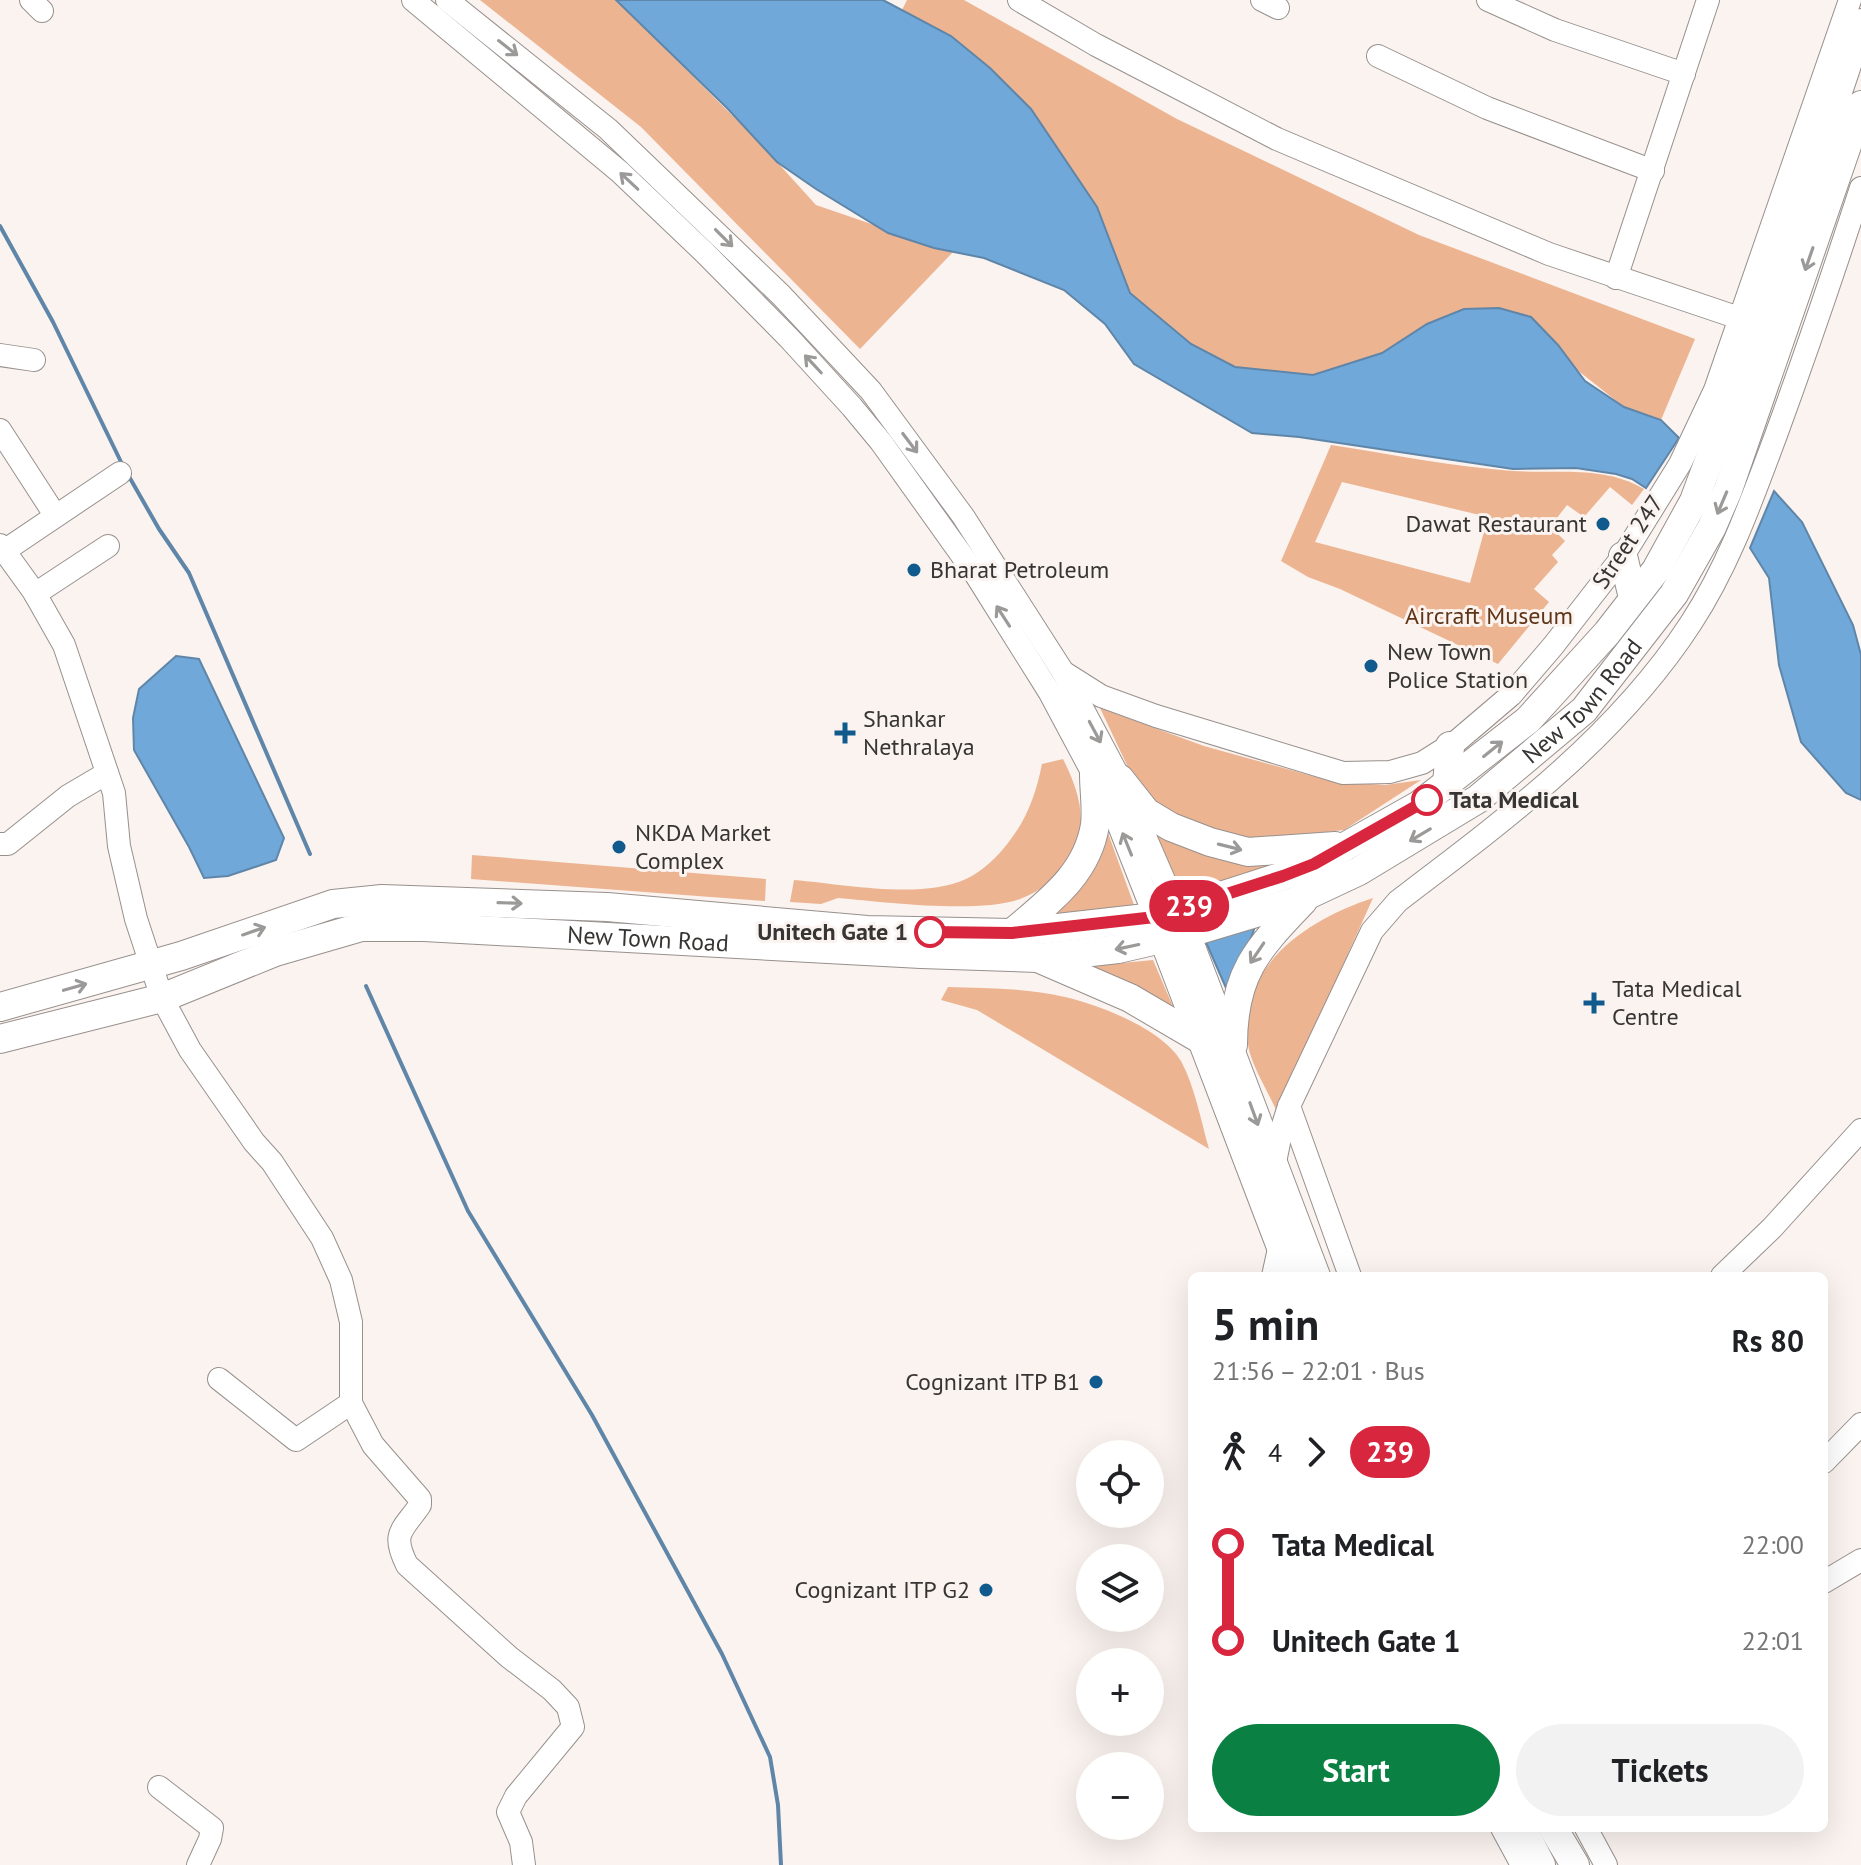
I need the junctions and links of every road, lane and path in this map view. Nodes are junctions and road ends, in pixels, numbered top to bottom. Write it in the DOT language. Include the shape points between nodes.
graph roads {
  1 [pos="413,0"];
  2 [pos="447,0"];
  3 [pos="1019,0"];
  4 [pos="1488,0"];
  5 [pos="1708,0"];
  6 [pos="1850,0"];
  7 [pos="1861,23"];
  8 [pos="1378,56"];
  9 [pos="1684,74"];
  10 [pos="1861,105"];
  11 [pos="1653,171"];
  12 [pos="1861,188"];
  13 [pos="1846,216"];
  14 [pos="1616,278"];
  15 [pos="1750,322"];
  16 [pos="0,355"];
  17 [pos="34,360"];
  18 [pos="871,391"];
  19 [pos="852,407"];
  20 [pos="0,430"];
  21 [pos="120,473"];
  22 [pos="55,515"];
  23 [pos="108,546"];
  24 [pos="1623,556"];
  25 [pos="4,558"];
  26 [pos="35,594"];
  27 [pos="1633,598"];
  28 [pos="1063,672"];
  29 [pos="1450,746"];
  30 [pos="107,773"];
  31 [pos="1107,777"];
  32 [pos="1447,785"];
  33 [pos="0,844"];
  34 [pos="1351,844"];
  35 [pos="1309,895"];
  36 [pos="1170,925"];
  37 [pos="1012,933"];
  38 [pos="1038,958"];
  39 [pos="149,966"];
  40 [pos="162,998"];
  41 [pos="0,1007"];
  42 [pos="0,1039"];
  43 [pos="1200,1039"];
  44 [pos="1233,1056"];
  45 [pos="1289,1106"];
  46 [pos="1861,1130"];
  47 [pos="1274,1168"];
  48 [pos="1280,1244"];
  49 [pos="1274,1272"];
  50 [pos="1290,1272"];
  51 [pos="1314,1272"];
  52 [pos="1349,1272"];
  53 [pos="1726,1272"];
  54 [pos="219,1379"];
  55 [pos="351,1403"];
  56 [pos="1861,1424"];
  57 [pos="1828,1458"];
  58 [pos="1861,1560"];
  59 [pos="1828,1580"];
  60 [pos="159,1787"];
  61 [pos="1504,1832"];
  62 [pos="1524,1832"];
  63 [pos="1555,1832"];
  64 [pos="1588,1832"];
  65 [pos="198,1865"];
  66 [pos="524,1865"];
  67 [pos="1522,1865"];
  68 [pos="1541,1865"];
  69 [pos="1575,1865"];
  70 [pos="1606,1865"];
  19 -- 1 [label="street, one-way" via="620,172"];
  2 -- 18 [label="street, one-way" via="608,129 781,295"];
  3 -- 14 [label="street" via="1277,139"];
  4 -- 9 [label="street" via="1555,30"];
  5 -- 9 [label="street"];
  6 -- 15 [label="street, Street 247"];
  7 -- 15 [label="main road"];
  8 -- 11 [label="street" via="1487,108"];
  9 -- 11 [label="street"];
  10 -- 13 [label="main road, New Town Road"];
  11 -- 14 [label="street"];
  12 -- 13 [label="street"];
  13 -- 35 [label="main road, New Town Road, one-way" via="1712,527 1674,594 1584,710 1478,799"];
  13 -- 45 [label="street" via="1763,470 1733,545 1690,625 1581,753 1383,916"];
  14 -- 15 [label="street"];
  15 -- 24 [label="street, Street 247" via="1680,464"];
  15 -- 27 [label="main road" via="1694,501 1656,570"];
  16 -- 17 [label="street"];
  18 -- 19 [label="street"];
  18 -- 28 [label="street, one-way" via="963,516"];
  31 -- 19 [label="street, one-way" via="976,575"];
  20 -- 22 [label="street"];
  21 -- 22 [label="street"];
  22 -- 25 [label="street"];
  23 -- 26 [label="street"];
  24 -- 27 [label="main road"];
  24 -- 29 [label="street, Street 247" via="1511,695"];
  25 -- 26 [label="street"];
  26 -- 30 [label="street" via="64,645"];
  32 -- 27 [label="main road, one-way" via="1528,720"];
  28 -- 29 [label="street, Street 247" via="1101,696 1156,716 1343,773 1390,772 1422,763"];
  28 -- 31 [label="street, one-way"];
  29 -- 32 [label="main road"];
  30 -- 33 [label="street" via="68,796 8,844"];
  30 -- 39 [label="street"];
  31 -- 34 [label="main road, one-way" via="1146,812 1210,842 1248,852"];
  31 -- 36 [label="street"];
  31 -- 37 [label="main road" via="1089,850 1078,872"];
  32 -- 34 [label="main road"];
  34 -- 36 [label="main road"];
  35 -- 36 [label="main road, New Town Road"];
  35 -- 44 [label="main road, one-way" via="1269,936 1248,967 1237,1004"];
  36 -- 37 [label="main road"];
  36 -- 38 [label="main road, New Town Road, one-way" via="1118,949"];
  36 -- 43 [label="main road"];
  36 -- 44 [label="main road"];
  39 -- 37 [label="main road, one-way" via="333,904 382,899 607,907 867,930"];
  38 -- 40 [label="main road, New Town Road" via="361,927 275,952"];
  38 -- 43 [label="main road" via="1130,998"];
  39 -- 40 [label="street"];
  41 -- 39 [label="main road, one-way"];
  40 -- 42 [label="main road, New Town Road"];
  40 -- 55 [label="street" via="190,1050 322,1238 341,1280 351,1322"];
  43 -- 48 [label="main road"];
  44 -- 47 [label="main road, one-way"];
  45 -- 47 [label="street"];
  45 -- 52 [label="street"];
  46 -- 53 [label="street"];
  47 -- 51 [label="main road"];
  48 -- 49 [label="street"];
  48 -- 50 [label="main road"];
  54 -- 55 [label="street" via="296,1440"];
  55 -- 66 [label="street" via="373,1445 420,1499 398,1541 407,1565 568,1707 573,1727 508,1812"];
  56 -- 57 [label="street"];
  58 -- 59 [label="street"];
  60 -- 65 [label="street" via="212,1828"];
  61 -- 67 [label="street"];
  62 -- 68 [label="main road"];
  63 -- 69 [label="main road"];
  64 -- 70 [label="street"];
}
